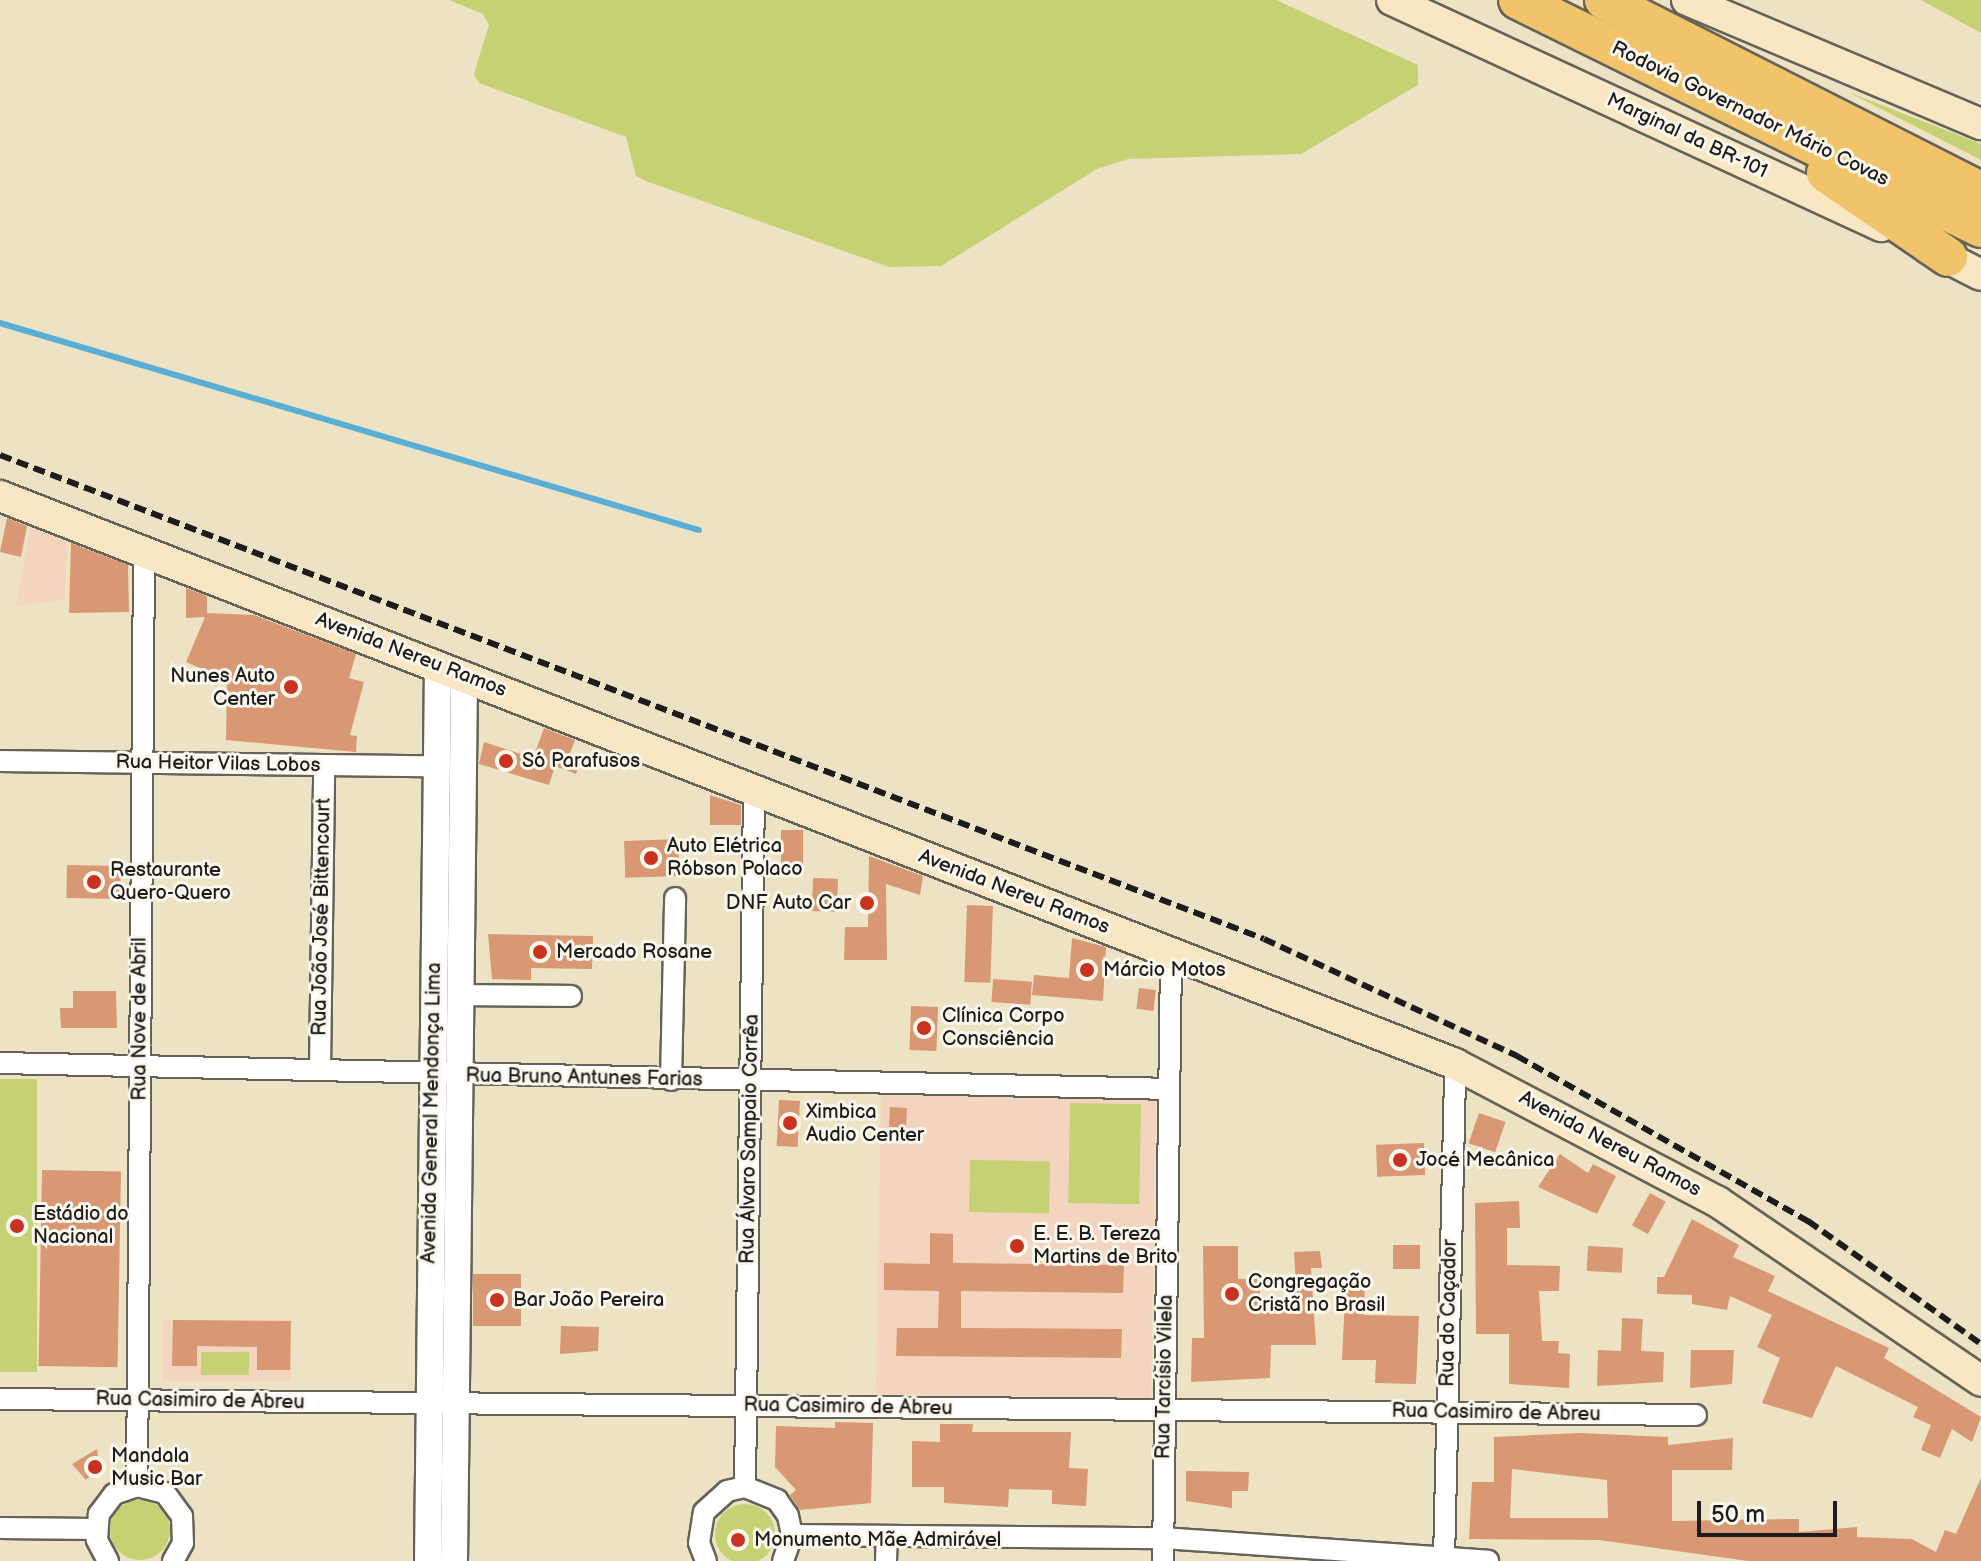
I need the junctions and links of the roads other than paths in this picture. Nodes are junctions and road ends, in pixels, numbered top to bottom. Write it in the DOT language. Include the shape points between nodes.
graph roads {
  1 [pos="1392,0"];
  2 [pos="1518,0"];
  3 [pos="1604,0"];
  4 [pos="1687,0"];
  5 [pos="1715,97"];
  6 [pos="1981,124"];
  7 [pos="1981,191"];
  8 [pos="1981,228"];
  9 [pos="1948,257"];
  10 [pos="1981,275"];
  11 [pos="0,496"];
  12 [pos="144,551"];
  13 [pos="451,670"];
  14 [pos="0,761"];
  15 [pos="142,763"];
  16 [pos="324,765"];
  17 [pos="436,766"];
  18 [pos="754,791"];
  19 [pos="675,898"];
  20 [pos="1171,954"];
  21 [pos="460,995"];
  22 [pos="571,996"];
  23 [pos="0,1063"];
  24 [pos="1455,1064"];
  25 [pos="140,1065"];
  26 [pos="320,1068"];
  27 [pos="433,1070"];
  28 [pos="460,1077"];
  29 [pos="671,1080"];
  30 [pos="750,1082"];
  31 [pos="1169,1089"];
  32 [pos="1981,1381"];
  33 [pos="0,1399"];
  34 [pos="138,1400"];
  35 [pos="429,1403"];
  36 [pos="456,1403"];
  37 [pos="746,1406"];
  38 [pos="1165,1410"];
  39 [pos="1447,1413"];
  40 [pos="1696,1415"];
  41 [pos="137,1486"];
  42 [pos="745,1487"];
  43 [pos="0,1528"];
  44 [pos="95,1529"];
  45 [pos="792,1535"];
  46 [pos="887,1536"];
  47 [pos="1163,1538"];
  48 [pos="1444,1559"];
  49 [pos="108,1561"];
  50 [pos="173,1561"];
  51 [pos="428,1561"];
  52 [pos="454,1561"];
  53 [pos="706,1561"];
  54 [pos="783,1561"];
  55 [pos="886,1561"];
  56 [pos="1163,1561"];
  57 [pos="1488,1561"];
  1 -- 9 [label="main road, Marginal da BR-101"];
  2 -- 5 [label="highway, Rodovia Governador Mário Covas"];
  3 -- 7 [label="highway, Rodovia Governador Mário Covas"];
  4 -- 6 [label="main road"];
  5 -- 8 [label="highway, Rodovia Governador Mário Covas"];
  5 -- 9 [label="highway"];
  9 -- 10 [label="main road, Marginal da BR-101"];
  11 -- 12 [label="main road, Avenida Nereu Ramos"];
  12 -- 13 [label="main road, Avenida Nereu Ramos"];
  12 -- 15 [label="street, Rua Nove de Abril"];
  13 -- 17 [label="street, Avenida General Mendonça Lima"];
  13 -- 18 [label="main road, Avenida Nereu Ramos"];
  13 -- 21 [label="street, Avenida General Mendonça Lima"];
  14 -- 15 [label="street, Rua Heitor Vilas Lobos"];
  15 -- 16 [label="street, Rua Heitor Vilas Lobos"];
  15 -- 25 [label="street, Rua Nove de Abril"];
  16 -- 17 [label="street, Rua Heitor Vilas Lobos"];
  16 -- 26 [label="street, Rua João José Bittencourt"];
  17 -- 27 [label="street, Avenida General Mendonça Lima"];
  18 -- 20 [label="main road, Avenida Nereu Ramos"];
  18 -- 30 [label="street, Rua Álvaro Sampaio Corrêa"];
  19 -- 29 [label="street"];
  20 -- 24 [label="main road, Avenida Nereu Ramos"];
  20 -- 31 [label="street, Rua Tarcísio Vilela"];
  21 -- 22 [label="street"];
  21 -- 28 [label="street, Avenida General Mendonça Lima"];
  23 -- 25 [label="street, Rua Bruno Antunes Farias"];
  24 -- 32 [label="main road, Avenida Nereu Ramos" via="1718,1202"];
  24 -- 39 [label="street, Rua do Caçador"];
  25 -- 26 [label="street, Rua Bruno Antunes Farias"];
  25 -- 34 [label="street, Rua Nove de Abril"];
  26 -- 27 [label="street, Rua Bruno Antunes Farias"];
  27 -- 28 [label="street, Rua Bruno Antunes Farias"];
  27 -- 35 [label="street, Avenida General Mendonça Lima"];
  28 -- 29 [label="street, Rua Bruno Antunes Farias"];
  28 -- 36 [label="street, Avenida General Mendonça Lima"];
  29 -- 30 [label="street, Rua Bruno Antunes Farias"];
  30 -- 31 [label="street, Rua Bruno Antunes Farias"];
  30 -- 37 [label="street, Rua Álvaro Sampaio Corrêa"];
  31 -- 38 [label="street, Rua Tarcísio Vilela"];
  33 -- 34 [label="street, Rua Casimiro de Abreu"];
  34 -- 35 [label="street, Rua Casimiro de Abreu"];
  34 -- 41 [label="street, Rua Nove de Abril"];
  35 -- 36 [label="street, Rua Casimiro de Abreu"];
  35 -- 51 [label="street, Avenida General Mendonça Lima"];
  36 -- 37 [label="street, Rua Casimiro de Abreu"];
  36 -- 52 [label="street, Avenida General Mendonça Lima"];
  37 -- 38 [label="street, Rua Casimiro de Abreu"];
  37 -- 42 [label="street, Rua Álvaro Sampaio Corrêa"];
  38 -- 39 [label="street, Rua Casimiro de Abreu"];
  38 -- 47 [label="street, Rua Tarcísio Vilela"];
  39 -- 40 [label="street, Rua Casimiro de Abreu"];
  39 -- 48 [label="street, Rua do Caçador"];
  41 -- 44 [label="street" via="105,1503"];
  41 -- 50 [label="street" via="165,1493 182,1516 183,1543"];
  42 -- 45 [label="street" via="777,1500"];
  42 -- 53 [label="street" via="727,1491 704,1512 699,1543"];
  43 -- 44 [label="street"];
  44 -- 49 [label="street"];
  45 -- 46 [label="street"];
  45 -- 54 [label="street"];
  46 -- 47 [label="street"];
  46 -- 55 [label="street"];
  47 -- 48 [label="street"];
  47 -- 56 [label="street, Rua Tarcísio Vilela"];
  48 -- 57 [label="street"];
}
